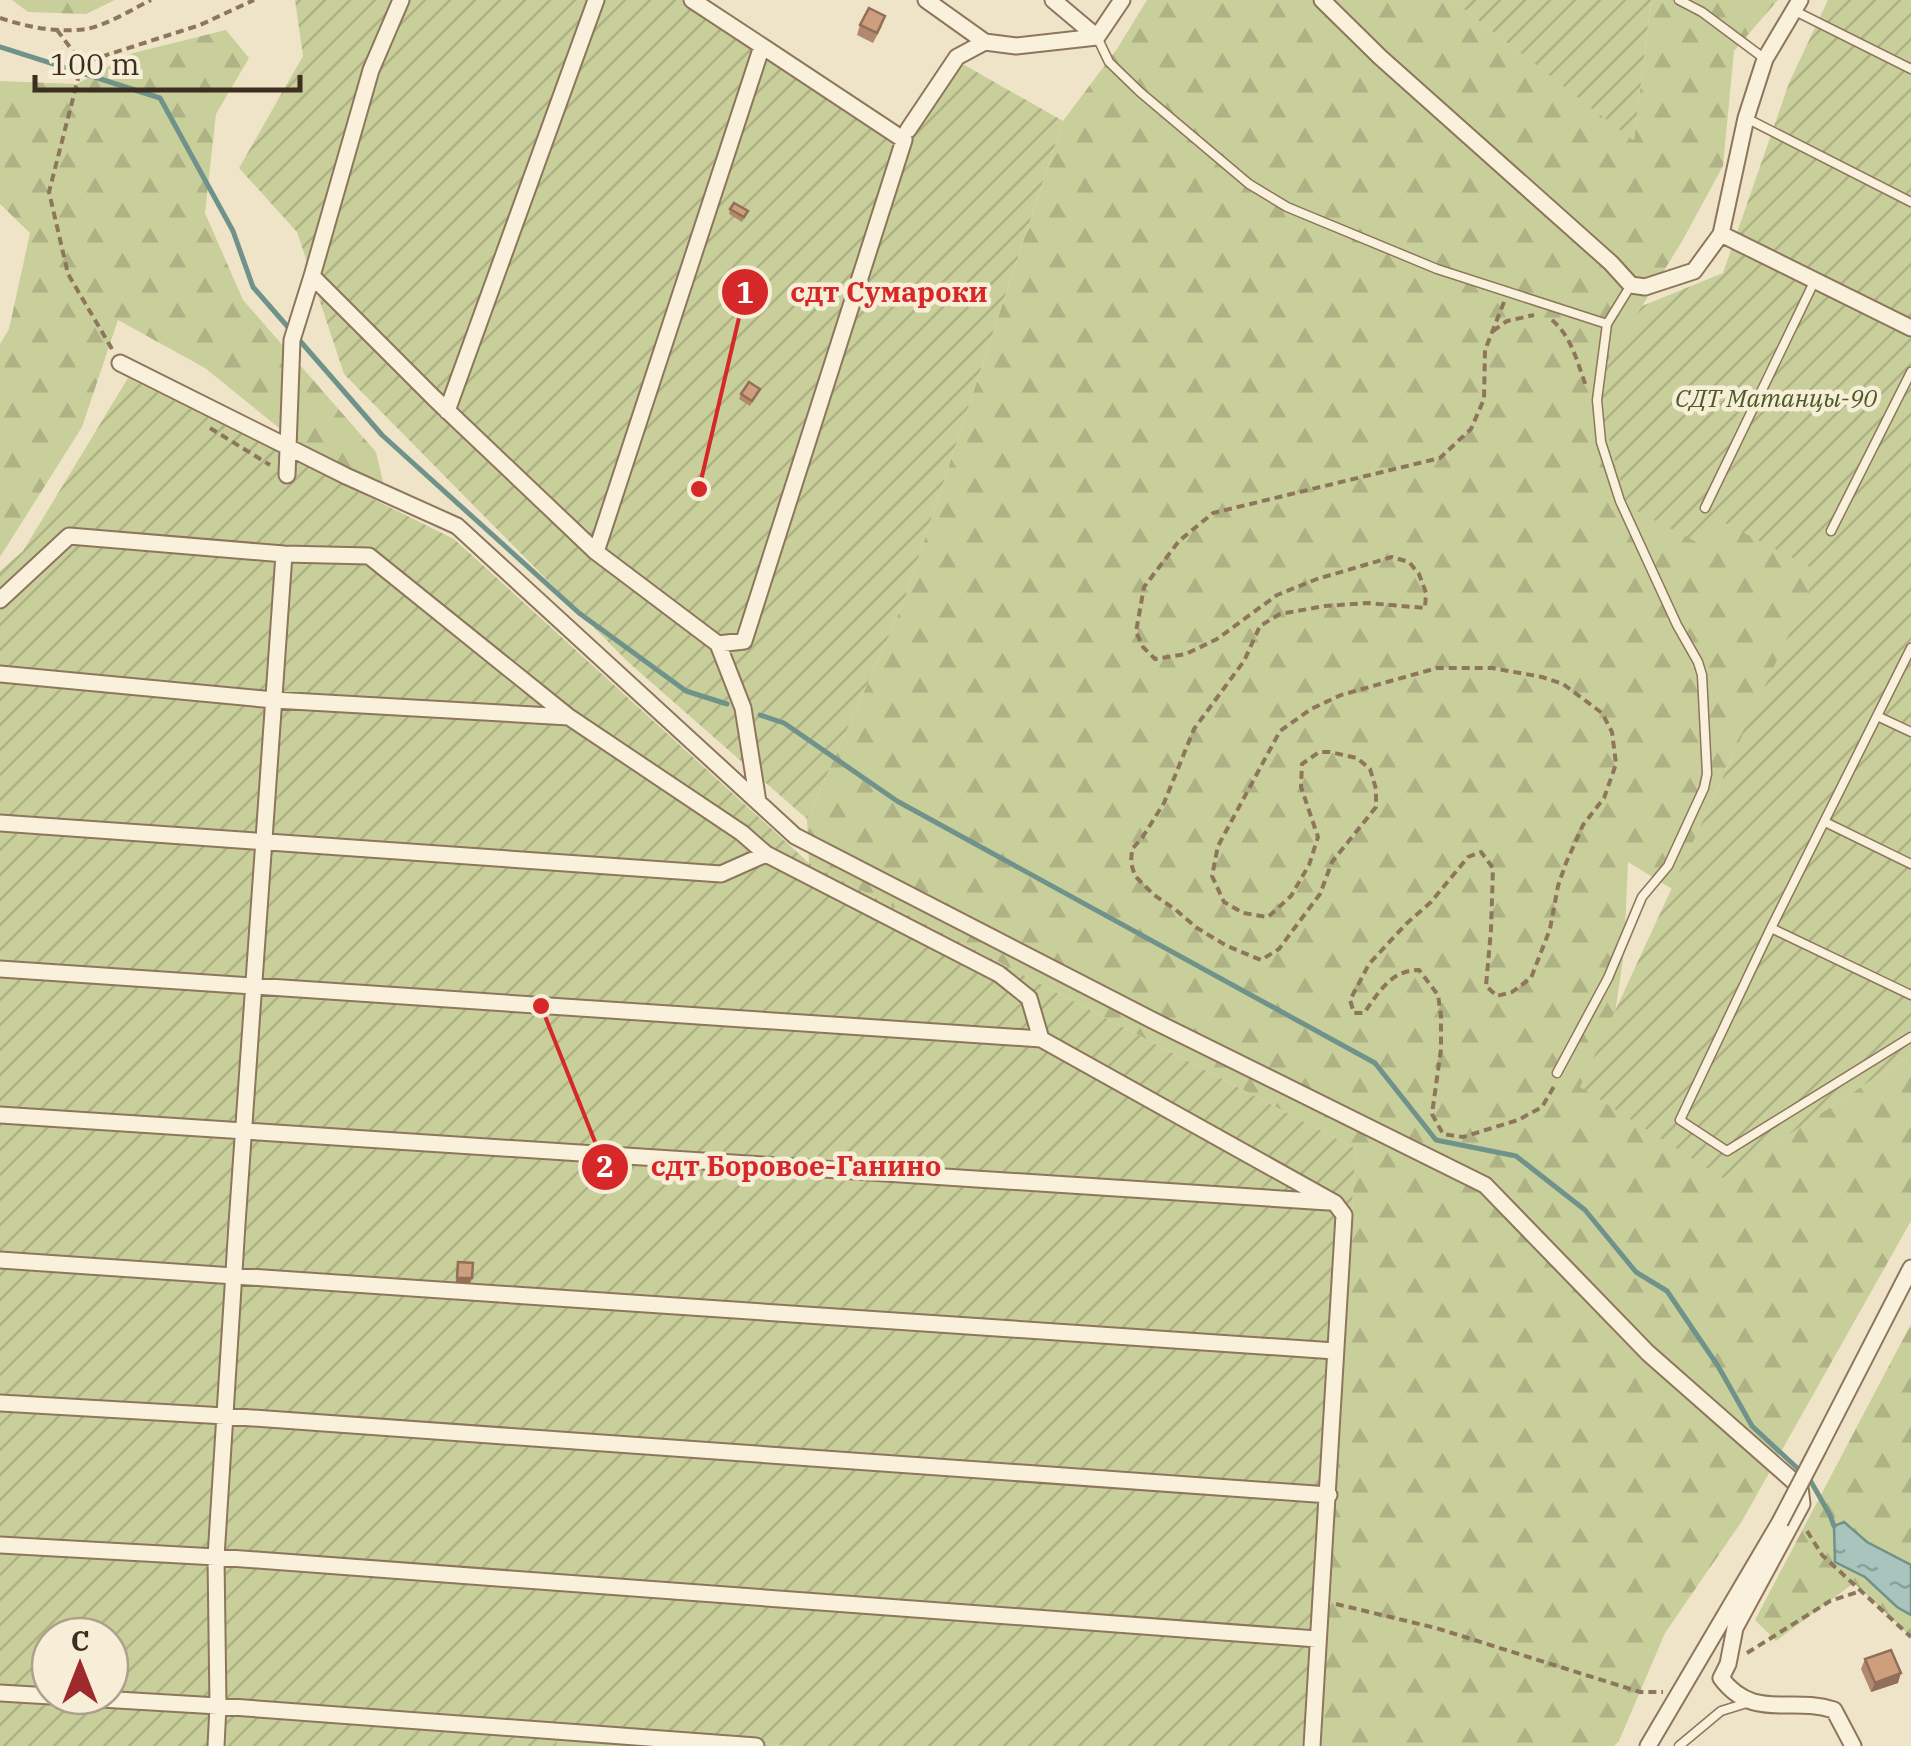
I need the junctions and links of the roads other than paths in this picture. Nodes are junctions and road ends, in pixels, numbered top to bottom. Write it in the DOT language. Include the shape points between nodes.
graph roads {
  1 [pos="401,0"];
  2 [pos="596,0"];
  3 [pos="692,0"];
  4 [pos="926,0"];
  5 [pos="1053,0"];
  6 [pos="1122,0"];
  7 [pos="1322,0"];
  8 [pos="1679,0"];
  9 [pos="1796,5"];
  10 [pos="1097,37"];
  11 [pos="985,42"];
  12 [pos="762,46"];
  13 [pos="1765,59"];
  14 [pos="1911,69"];
  15 [pos="1746,118"];
  16 [pos="908,130"];
  17 [pos="1911,202"];
  18 [pos="1720,234"];
  19 [pos="312,276"];
  20 [pos="1815,280"];
  21 [pos="1632,284"];
  22 [pos="1607,324"];
  23 [pos="1911,328"];
  24 [pos="120,363"];
  25 [pos="1911,372"];
  26 [pos="447,410"];
  27 [pos="288,447"];
  28 [pos="287,475"];
  29 [pos="1705,508"];
  30 [pos="1831,531"];
  31 [pos="596,552"];
  32 [pos="284,554"];
  33 [pos="0,600"];
  34 [pos="718,644"];
  35 [pos="1911,648"];
  36 [pos="0,674"];
  37 [pos="274,700"];
  38 [pos="1877,716"];
  39 [pos="569,717"];
  40 [pos="1911,732"];
  41 [pos="758,802"];
  42 [pos="1826,822"];
  43 [pos="0,823"];
  44 [pos="264,843"];
  45 [pos="766,854"];
  46 [pos="1911,864"];
  47 [pos="1771,928"];
  48 [pos="0,970"];
  49 [pos="254,988"];
  50 [pos="1911,996"];
  51 [pos="1911,1037"];
  52 [pos="1041,1039"];
  53 [pos="1558,1073"];
  54 [pos="0,1115"];
  55 [pos="244,1131"];
  56 [pos="1335,1203"];
  57 [pos="0,1260"];
  58 [pos="1911,1268"];
  59 [pos="234,1275"];
  60 [pos="1335,1351"];
  61 [pos="0,1403"];
  62 [pos="225,1416"];
  63 [pos="1329,1495"];
  64 [pos="0,1545"];
  65 [pos="216,1557"];
  66 [pos="1317,1639"];
  67 [pos="0,1693"];
  68 [pos="1750,1702"];
  69 [pos="218,1706"];
  70 [pos="216,1746"];
  71 [pos="756,1746"];
  72 [pos="1312,1746"];
  73 [pos="1648,1746"];
  74 [pos="1679,1746"];
  75 [pos="1853,1746"];
  1 -- 19 [label="street" via="371,70"];
  2 -- 26 [label="street"];
  3 -- 12 [label="street"];
  4 -- 11 [label="street"];
  5 -- 10 [label="street"];
  6 -- 10 [label="street"];
  7 -- 21 [label="street"];
  8 -- 13 [label="lane"];
  9 -- 13 [label="street"];
  9 -- 14 [label="lane"];
  10 -- 11 [label="street" via="1016,46"];
  10 -- 22 [label="lane" via="1108,62 1140,92 1287,207 1437,269"];
  11 -- 16 [label="street" via="957,57"];
  12 -- 31 [label="street"];
  12 -- 34 [label="street" via="904,140 744,640"];
  13 -- 15 [label="street"];
  15 -- 17 [label="lane"];
  15 -- 18 [label="street"];
  18 -- 20 [label="street"];
  18 -- 21 [label="street" via="1694,271 1645,287"];
  19 -- 26 [label="street"];
  19 -- 27 [label="street" via="292,340"];
  20 -- 23 [label="street"];
  20 -- 29 [label="lane"];
  21 -- 22 [label="lane"];
  22 -- 53 [label="lane" via="1596,414 1601,442 1620,502 1698,662 1707,774 1668,866 1642,896"];
  24 -- 27 [label="street"];
  25 -- 30 [label="lane"];
  26 -- 31 [label="street"];
  27 -- 28 [label="street"];
  27 -- 41 [label="street" via="457,526"];
  31 -- 34 [label="street"];
  32 -- 33 [label="street" via="68,536"];
  32 -- 37 [label="street"];
  32 -- 39 [label="street" via="369,556"];
  34 -- 41 [label="street" via="743,708"];
  35 -- 38 [label="lane"];
  36 -- 37 [label="street"];
  37 -- 39 [label="street"];
  37 -- 44 [label="street"];
  38 -- 40 [label="lane"];
  38 -- 42 [label="lane"];
  39 -- 45 [label="street"];
  41 -- 68 [label="street" via="795,836 1485,1185 1648,1353 1800,1488 1802,1504 1735,1628 1721,1678"];
  42 -- 46 [label="lane"];
  42 -- 47 [label="lane"];
  43 -- 44 [label="street"];
  44 -- 45 [label="street" via="721,874"];
  44 -- 49 [label="street"];
  45 -- 52 [label="street" via="999,974 1029,998"];
  47 -- 50 [label="lane"];
  47 -- 51 [label="lane" via="1680,1120 1726,1151"];
  48 -- 49 [label="street"];
  49 -- 52 [label="street"];
  49 -- 55 [label="street"];
  52 -- 56 [label="street"];
  54 -- 55 [label="street"];
  55 -- 56 [label="street"];
  55 -- 59 [label="street"];
  56 -- 60 [label="street" via="1344,1215"];
  57 -- 59 [label="street"];
  58 -- 73 [label="street, bridge" via="1780,1522"];
  59 -- 60 [label="street"];
  59 -- 62 [label="street"];
  60 -- 63 [label="street"];
  61 -- 62 [label="street"];
  62 -- 63 [label="street"];
  62 -- 65 [label="street"];
  63 -- 66 [label="street"];
  64 -- 65 [label="street"];
  65 -- 66 [label="street"];
  65 -- 69 [label="street"];
  66 -- 72 [label="street"];
  67 -- 69 [label="street"];
  68 -- 74 [label="lane" via="1721,1711"];
  68 -- 75 [label="street" via="1834,1710"];
  69 -- 70 [label="street"];
  69 -- 71 [label="street"];
}
